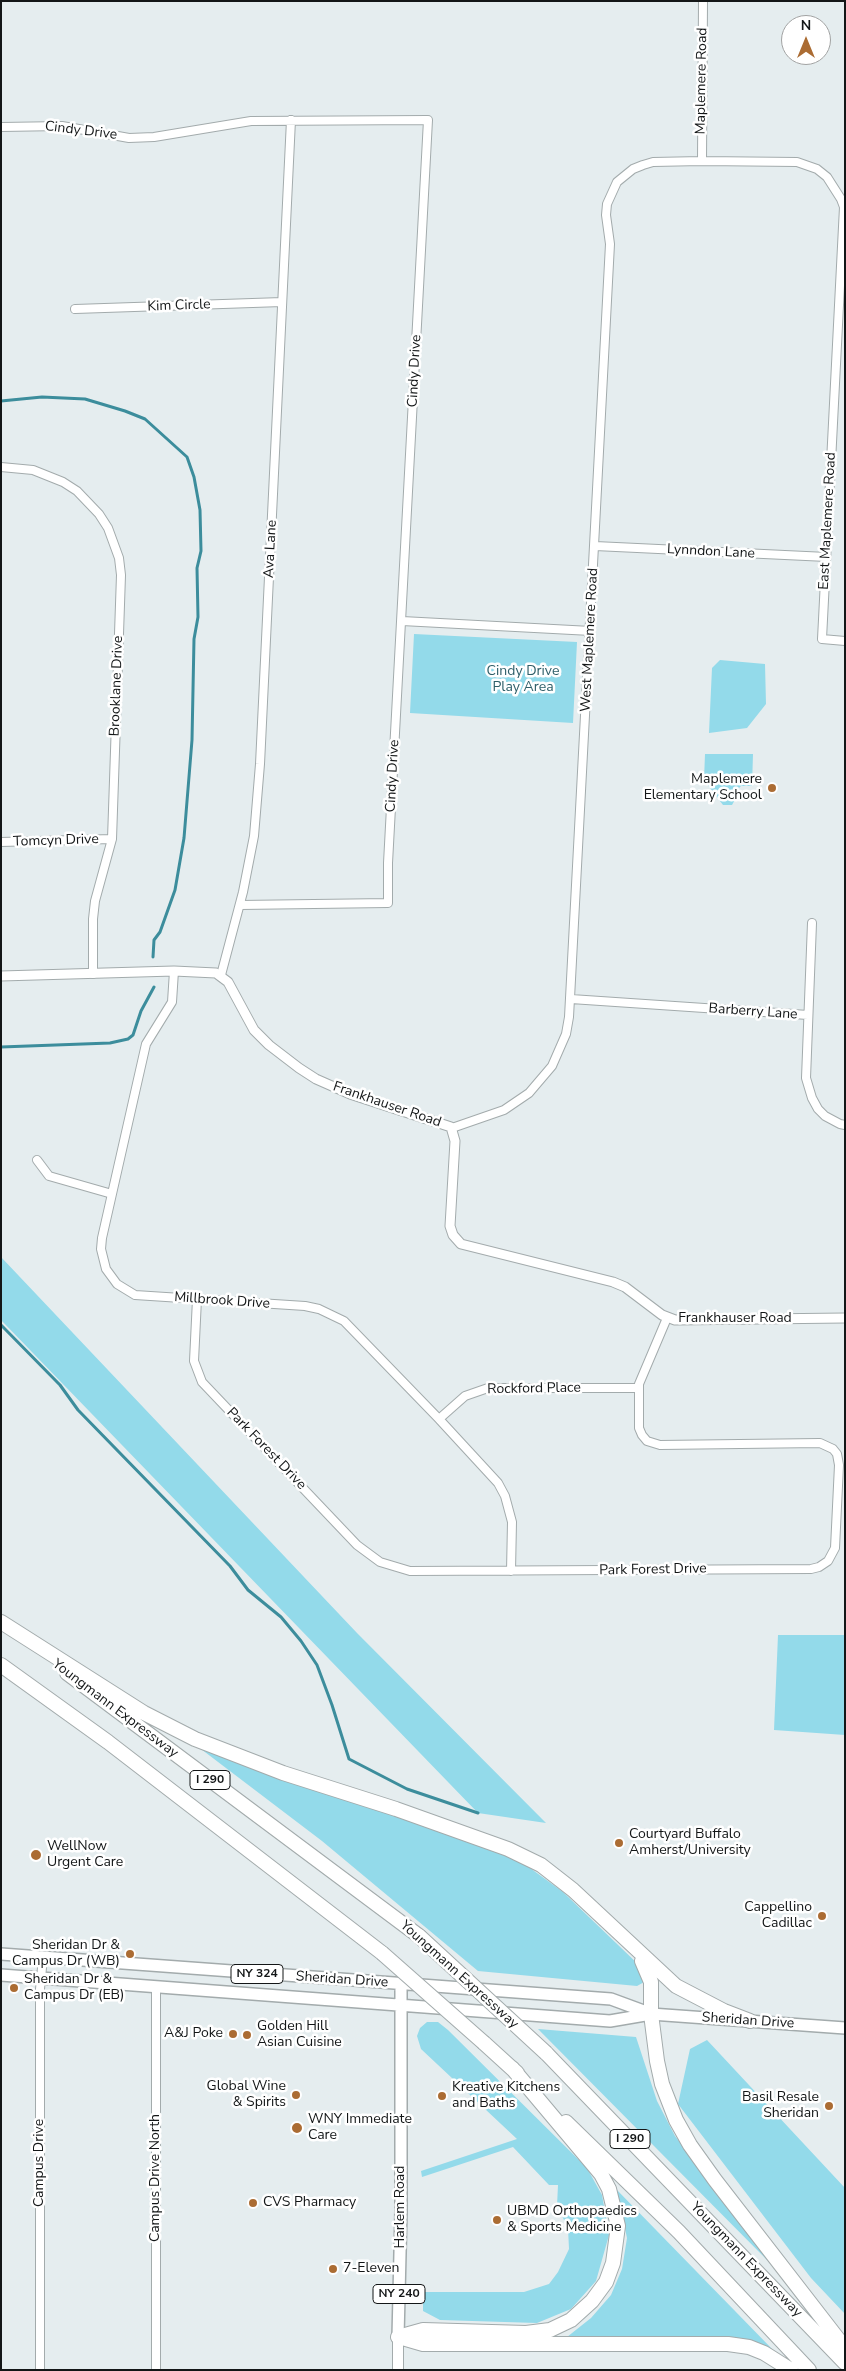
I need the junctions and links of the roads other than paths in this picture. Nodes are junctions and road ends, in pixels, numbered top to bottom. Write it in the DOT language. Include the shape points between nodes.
graph roads {
  1 [pos="703,1"];
  2 [pos="290,120"];
  3 [pos="1,127"];
  4 [pos="702,161"];
  5 [pos="282,302"];
  6 [pos="75,309"];
  7 [pos="1,467"];
  8 [pos="595,546"];
  9 [pos="826,557"];
  10 [pos="402,621"];
  11 [pos="591,631"];
  12 [pos="845,641"];
  13 [pos="112,839"];
  14 [pos="1,842"];
  15 [pos="240,905"];
  16 [pos="812,923"];
  17 [pos="174,970"];
  18 [pos="93,974"];
  19 [pos="221,975"];
  20 [pos="1,976"];
  21 [pos="570,999"];
  22 [pos="808,1015"];
  23 [pos="845,1125"];
  24 [pos="452,1128"];
  25 [pos="37,1160"];
  26 [pos="112,1194"];
  27 [pos="197,1299"];
  28 [pos="668,1318"];
  29 [pos="845,1318"];
  30 [pos="639,1388"];
  31 [pos="439,1419"];
  32 [pos="511,1571"];
  33 [pos="1,1623"];
  34 [pos="1,1666"];
  35 [pos="638,1952"];
  36 [pos="1,1954"];
  37 [pos="43,1957"];
  38 [pos="1,1975"];
  39 [pos="41,1978"];
  40 [pos="401,1984"];
  41 [pos="156,1987"];
  42 [pos="401,2004"];
  43 [pos="651,2014"];
  44 [pos="750,2021"];
  45 [pos="845,2028"];
  46 [pos="512,2068"];
  47 [pos="398,2337"];
  48 [pos="845,2348"];
  49 [pos="845,2362"];
  50 [pos="40,2370"];
  51 [pos="156,2370"];
  52 [pos="398,2370"];
  53 [pos="792,2370"];
  54 [pos="809,2370"];
  1 -- 4 [label="street, Maplemere Road"];
  2 -- 3 [label="street, Cindy Drive" via="251,121 129,138 62,126"];
  2 -- 5 [label="street, Ava Lane"];
  2 -- 10 [label="street, Cindy Drive" via="428,120"];
  4 -- 8 [label="street, West Maplemere Road" via="643,164 617,182 607,204 610,244"];
  4 -- 9 [label="street, East Maplemere Road" via="802,163 827,177 844,207"];
  5 -- 6 [label="street, Kim Circle"];
  5 -- 15 [label="street, Ava Lane" via="260,764 254,836"];
  7 -- 13 [label="street, Brooklane Drive" via="33,470 70,486 99,514 114,543 121,574"];
  8 -- 9 [label="street, Lynndon Lane"];
  8 -- 11 [label="street, West Maplemere Road"];
  9 -- 12 [label="street, East Maplemere Road" via="822,640"];
  10 -- 11 [label="street"];
  10 -- 15 [label="street, Cindy Drive" via="388,903"];
  11 -- 21 [label="street, West Maplemere Road"];
  13 -- 14 [label="street, Tomcyn Drive"];
  13 -- 18 [label="street, Brooklane Drive" via="95,901"];
  15 -- 19 [label="street, Ava Lane"];
  16 -- 22 [label="street"];
  17 -- 18 [label="street"];
  17 -- 19 [label="street"];
  17 -- 26 [label="street, Millbrook Drive" via="172,1002 146,1044"];
  18 -- 20 [label="street"];
  19 -- 24 [label="street, Frankhauser Road" via="254,1030 299,1068 350,1094"];
  21 -- 22 [label="street, Barberry Lane"];
  21 -- 24 [label="street, West Maplemere Road" via="568,1025 560,1050 542,1080 504,1110"];
  22 -- 23 [label="street, Barberry Lane" via="808,1088 818,1109"];
  24 -- 28 [label="street, Frankhauser Road" via="450,1226 458,1242 613,1282"];
  25 -- 26 [label="street" via="49,1176"];
  26 -- 27 [label="street, Millbrook Drive" via="101,1249 110,1276 135,1294"];
  27 -- 31 [label="street, Millbrook Drive" via="306,1306 332,1314 344,1321"];
  27 -- 32 [label="street, Park Forest Drive" via="194,1361 202,1382 357,1545 380,1562 410,1571"];
  28 -- 29 [label="street, Frankhauser Road"];
  28 -- 30 [label="street, Park Forest Drive"];
  30 -- 31 [label="street, Rockford Place" via="488,1388 466,1396"];
  30 -- 32 [label="street, Park Forest Drive" via="639,1428 642,1435 654,1444 820,1443 833,1449 840,1465 832,1556 811,1570"];
  31 -- 32 [label="street, Millbrook Drive" via="491,1474 505,1496 512,1522"];
  33 -- 35 [label="highway" via="144,1713 195,1739 283,1773 508,1849 541,1865 573,1890"];
  33 -- 49 [label="highway, Youngmann Expressway / I 290, bridge" via="419,1936 546,2053"];
  34 -- 46 [label="highway, Youngmann Expressway / I 290, bridge" via="108,1742 382,1953"];
  35 -- 43 [label="highway" via="650,1975"];
  35 -- 44 [label="highway" via="686,1992"];
  36 -- 37 [label="main road, Sheridan Drive / NY 324"];
  37 -- 39 [label="street, Campus Drive"];
  37 -- 40 [label="main road, Sheridan Drive / NY 324"];
  38 -- 39 [label="main road, Sheridan Drive / NY 324"];
  39 -- 41 [label="main road, Sheridan Drive / NY 324"];
  39 -- 50 [label="street, Campus Drive"];
  40 -- 42 [label="main road, Harlem Road / NY 240"];
  40 -- 43 [label="main road, Sheridan Drive / NY 324" via="611,2000"];
  41 -- 42 [label="main road, Sheridan Drive / NY 324"];
  41 -- 51 [label="street, Campus Drive North"];
  42 -- 43 [label="main road, Sheridan Drive / NY 324" via="610,2021"];
  42 -- 47 [label="main road, Harlem Road / NY 240"];
  43 -- 44 [label="main road, Sheridan Drive / NY 324"];
  43 -- 48 [label="highway" via="662,2084 690,2145"];
  44 -- 45 [label="main road, Sheridan Drive / NY 324"];
  46 -- 47 [label="highway" via="601,2174 609,2189 618,2226 613,2263 606,2282 592,2301 571,2320 550,2330 423,2330"];
  46 -- 54 [label="highway, Youngmann Expressway / I 290" via="679,2232"];
  47 -- 52 [label="main road, Harlem Road / NY 240"];
  47 -- 53 [label="highway" via="423,2344 728,2344 764,2353"];
}
